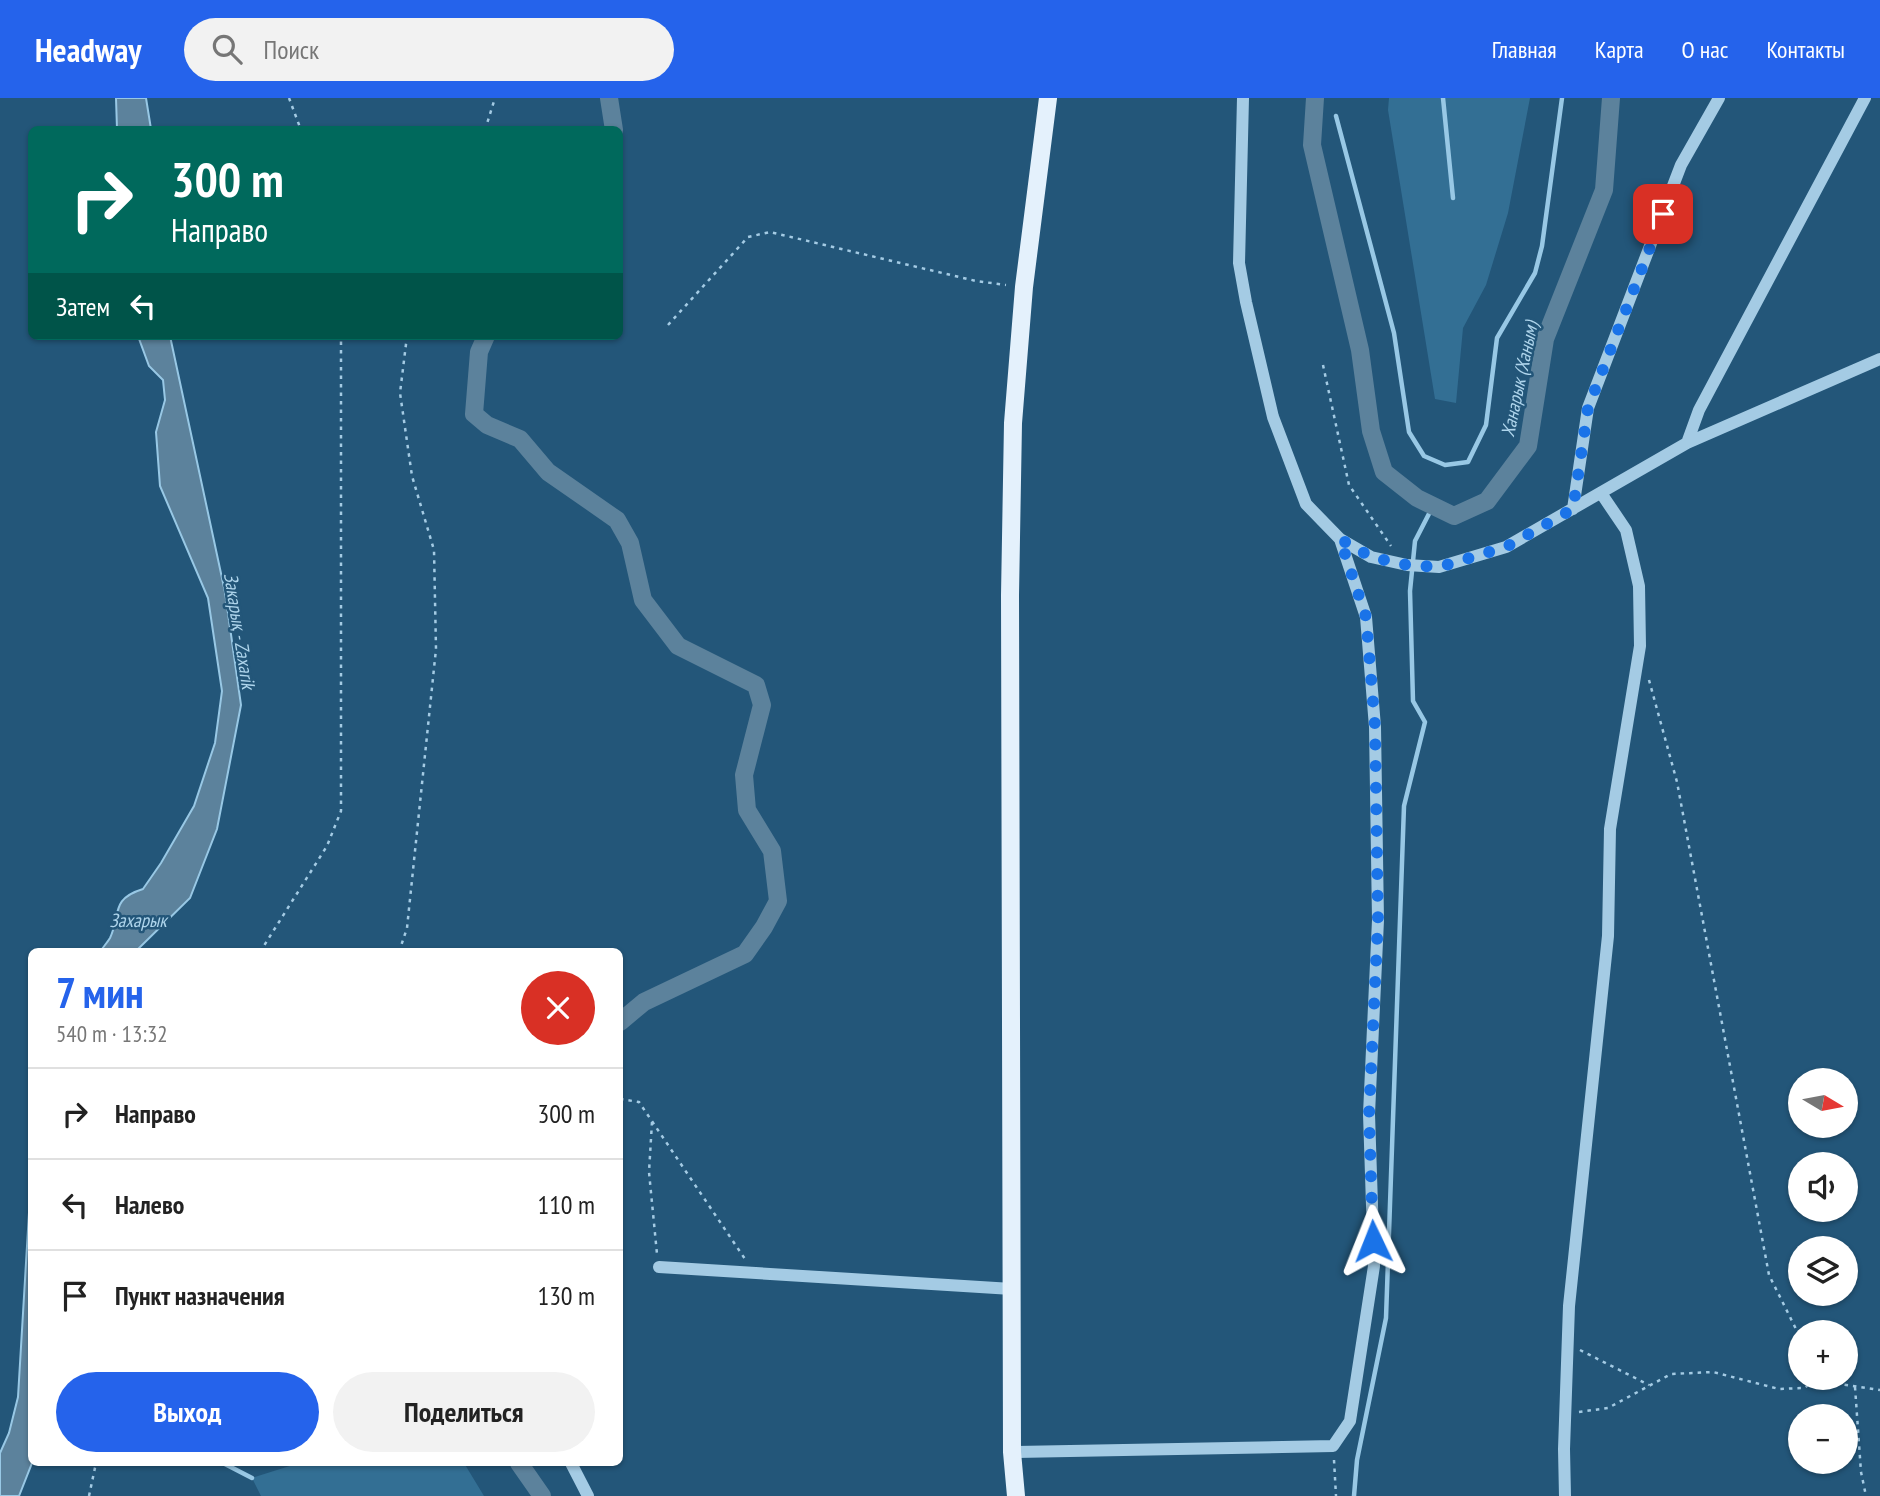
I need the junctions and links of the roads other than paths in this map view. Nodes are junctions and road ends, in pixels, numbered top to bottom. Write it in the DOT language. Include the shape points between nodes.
graph roads {
  1 [pos="1048,98"];
  2 [pos="1243,98"];
  3 [pos="1718,98"];
  4 [pos="1865,98"];
  5 [pos="1880,359"];
  6 [pos="1687,443"];
  7 [pos="1601,493"];
  8 [pos="1573,509"];
  9 [pos="1340,539"];
  10 [pos="659,1267"];
  11 [pos="1012,1289"];
  12 [pos="1012,1452"];
  13 [pos="573,1466"];
  14 [pos="588,1496"];
  15 [pos="1016,1496"];
  16 [pos="1565,1496"];
  1 -- 11 [label="main road" via="1024,287 1013,423"];
  2 -- 9 [label="street" via="1240,263 1246,302 1273,417 1306,504"];
  3 -- 8 [label="street" via="1681,165 1588,408"];
  4 -- 6 [label="street" via="1699,411"];
  5 -- 6 [label="street"];
  6 -- 7 [label="street"];
  7 -- 8 [label="street"];
  7 -- 16 [label="street" via="1626,530 1639,586 1640,646 1610,829 1608,936 1569,1306"];
  8 -- 9 [label="street" via="1506,547 1439,567 1371,557"];
  9 -- 12 [label="street" via="1366,617 1375,726 1378,920 1369,1114 1374,1266 1350,1421 1333,1447"];
  10 -- 11 [label="street"];
  11 -- 12 [label="main road"];
  12 -- 15 [label="main road"];
  13 -- 14 [label="street"];
}
